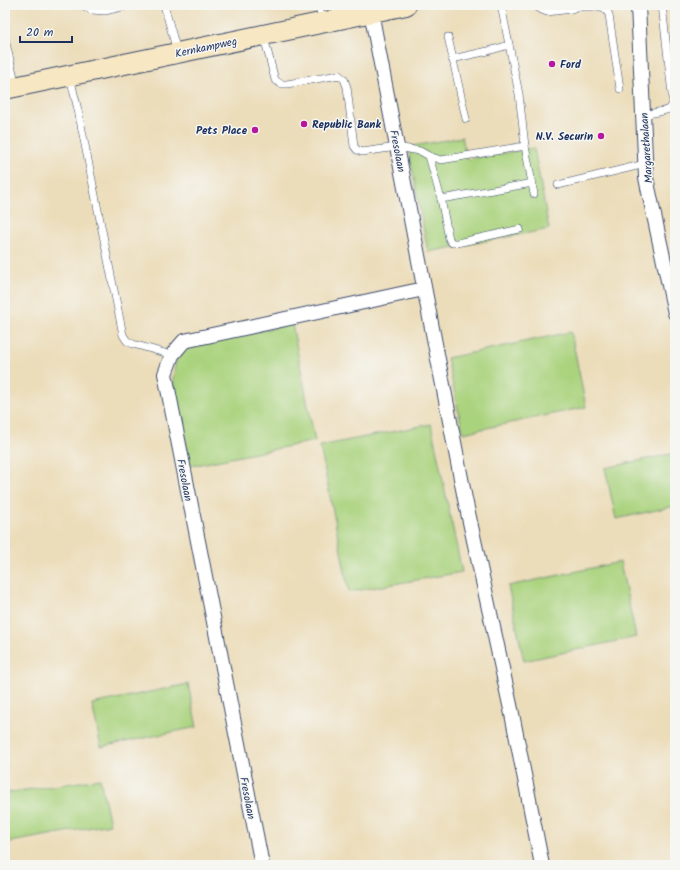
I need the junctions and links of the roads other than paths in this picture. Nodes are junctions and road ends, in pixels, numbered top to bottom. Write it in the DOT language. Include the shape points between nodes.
graph roads {
  1 [pos="83,5"];
  2 [pos="130,5"];
  3 [pos="164,5"];
  4 [pos="406,5"];
  5 [pos="501,5"];
  6 [pos="534,5"];
  7 [pos="638,5"];
  8 [pos="662,5"];
  9 [pos="578,6"];
  10 [pos="371,12"];
  11 [pos="321,14"];
  12 [pos="263,35"];
  13 [pos="448,37"];
  14 [pos="5,39"];
  15 [pos="509,45"];
  16 [pos="177,53"];
  17 [pos="452,59"];
  18 [pos="70,75"];
  19 [pos="10,87"];
  20 [pos="620,89"];
  21 [pos="643,115"];
  22 [pos="466,119"];
  23 [pos="526,146"];
  24 [pos="397,147"];
  25 [pos="429,156"];
  26 [pos="645,164"];
  27 [pos="532,183"];
  28 [pos="558,185"];
  29 [pos="534,194"];
  30 [pos="441,199"];
  31 [pos="520,229"];
  32 [pos="424,289"];
  33 [pos="675,313"];
  34 [pos="172,355"];
  35 [pos="262,865"];
  36 [pos="542,865"];
  1 -- 2 [label="lane" via="90,10 105,11"];
  3 -- 16 [label="lane"];
  4 -- 10 [label="street, Kernkampweg"];
  5 -- 15 [label="lane"];
  6 -- 9 [label="lane" via="547,12"];
  7 -- 21 [label="street, Margarethalaan"];
  8 -- 21 [label="lane" via="673,103 670,109"];
  9 -- 20 [label="lane" via="602,7 607,10"];
  10 -- 11 [label="street, Kernkampweg"];
  10 -- 24 [label="street, Fresolaan"];
  11 -- 12 [label="street, Kernkampweg"];
  12 -- 16 [label="street, Kernkampweg"];
  12 -- 24 [label="lane" via="275,80 282,84 339,75 344,79 354,146 357,150 362,152"];
  13 -- 17 [label="lane"];
  14 -- 19 [label="lane"];
  15 -- 17 [label="lane"];
  15 -- 23 [label="lane"];
  16 -- 18 [label="street, Kernkampweg"];
  17 -- 22 [label="lane"];
  18 -- 19 [label="street, Kernkampweg"];
  18 -- 34 [label="lane" via="122,335 133,344"];
  21 -- 26 [label="street, Margarethalaan"];
  23 -- 25 [label="lane" via="441,160"];
  23 -- 27 [label="lane"];
  24 -- 25 [label="lane" via="420,150"];
  24 -- 32 [label="street, Fresolaan"];
  25 -- 30 [label="lane"];
  26 -- 28 [label="lane"];
  26 -- 33 [label="street, Margarethalaan"];
  27 -- 29 [label="lane"];
  27 -- 30 [label="lane"];
  30 -- 31 [label="lane" via="452,243"];
  32 -- 34 [label="street, Fresolaan" via="184,341"];
  32 -- 36 [label="street, Fresolaan"];
  34 -- 35 [label="street, Fresolaan" via="165,374"];
}
